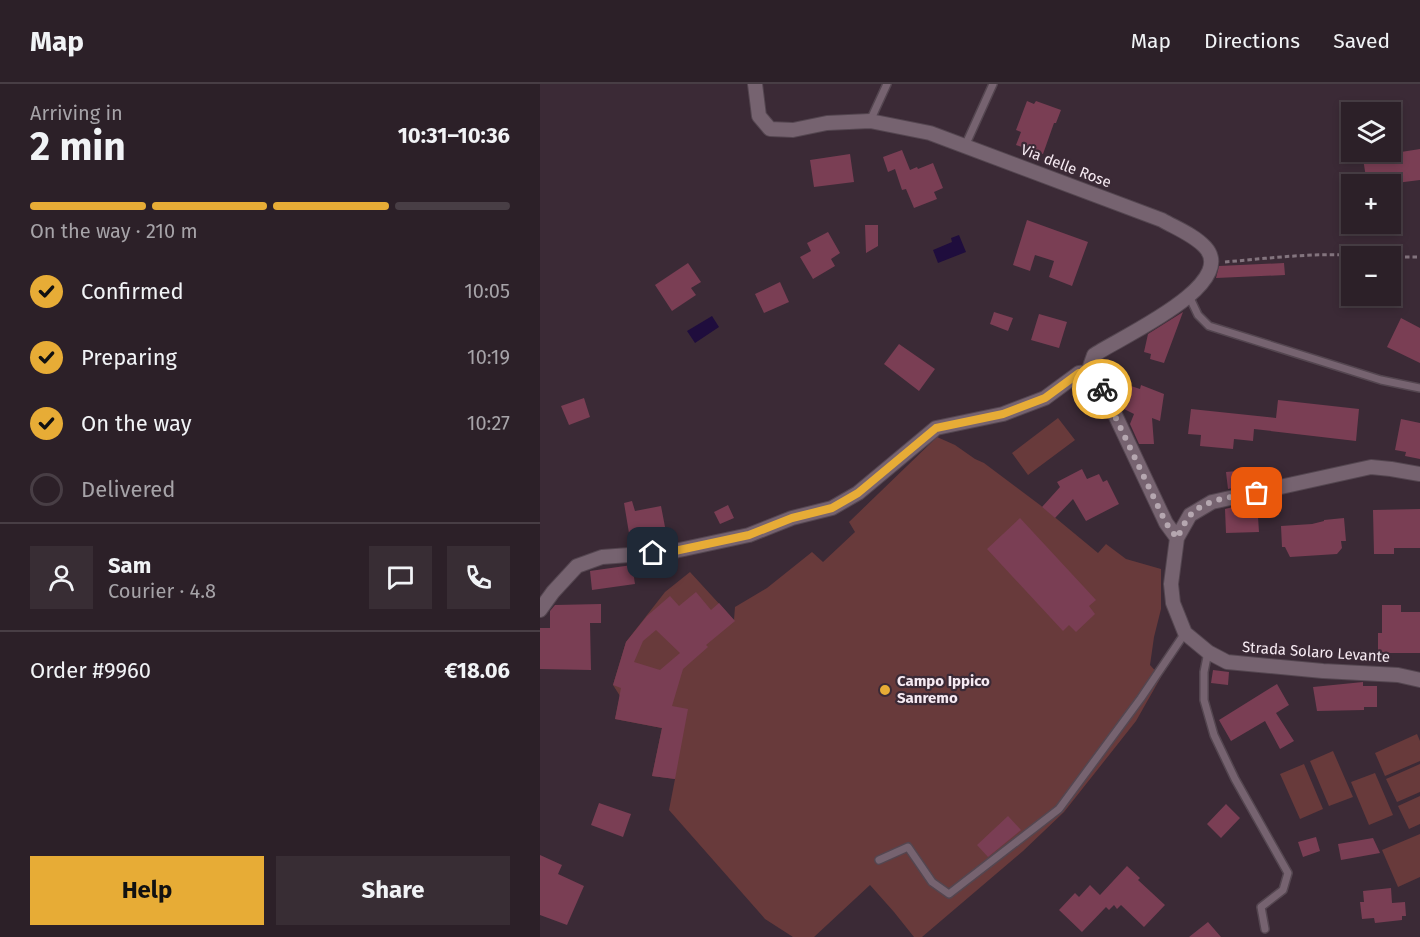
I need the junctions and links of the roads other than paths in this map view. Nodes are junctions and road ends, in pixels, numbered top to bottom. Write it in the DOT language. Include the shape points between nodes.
graph roads {
  1 [pos="755,84"];
  2 [pos="887,84"];
  3 [pos="993,84"];
  4 [pos="870,121"];
  5 [pos="965,146"];
  6 [pos="1189,296"];
  7 [pos="1088,372"];
  8 [pos="1420,388"];
  9 [pos="1420,474"];
  10 [pos="1177,538"];
  11 [pos="540,610"];
  12 [pos="1185,633"];
  13 [pos="1208,652"];
  14 [pos="1420,680"];
  15 [pos="879,860"];
  16 [pos="1265,929"];
  1 -- 4 [label="street, Via delle Rose" via="759,116 770,129"];
  2 -- 4 [label="lane"];
  3 -- 5 [label="lane"];
  4 -- 5 [label="street, Via delle Rose" via="930,133"];
  5 -- 6 [label="street, Via delle Rose" via="1162,220 1185,233 1206,248 1212,260 1210,274"];
  6 -- 7 [label="street" via="1094,355"];
  6 -- 8 [label="lane" via="1198,315 1209,326 1381,380"];
  7 -- 10 [label="street" via="1096,377 1107,396 1166,523"];
  7 -- 11 [label="street" via="1079,373 1045,398 1003,414 936,428 858,493 832,508 749,535 670,552 602,557 577,566"];
  9 -- 10 [label="street, Strada Solaro Levante" via="1371,467 1227,497 1190,515"];
  10 -- 12 [label="street, Strada Solaro Levante" via="1171,584 1173,603"];
  12 -- 13 [label="street, Strada Solaro Levante"];
  12 -- 15 [label="lane" via="1059,809 949,894 932,882 908,847"];
  13 -- 14 [label="street, Strada Solaro Levante" via="1227,662"];
  13 -- 16 [label="lane" via="1204,700 1214,735 1288,873 1283,890 1261,907"];
}
